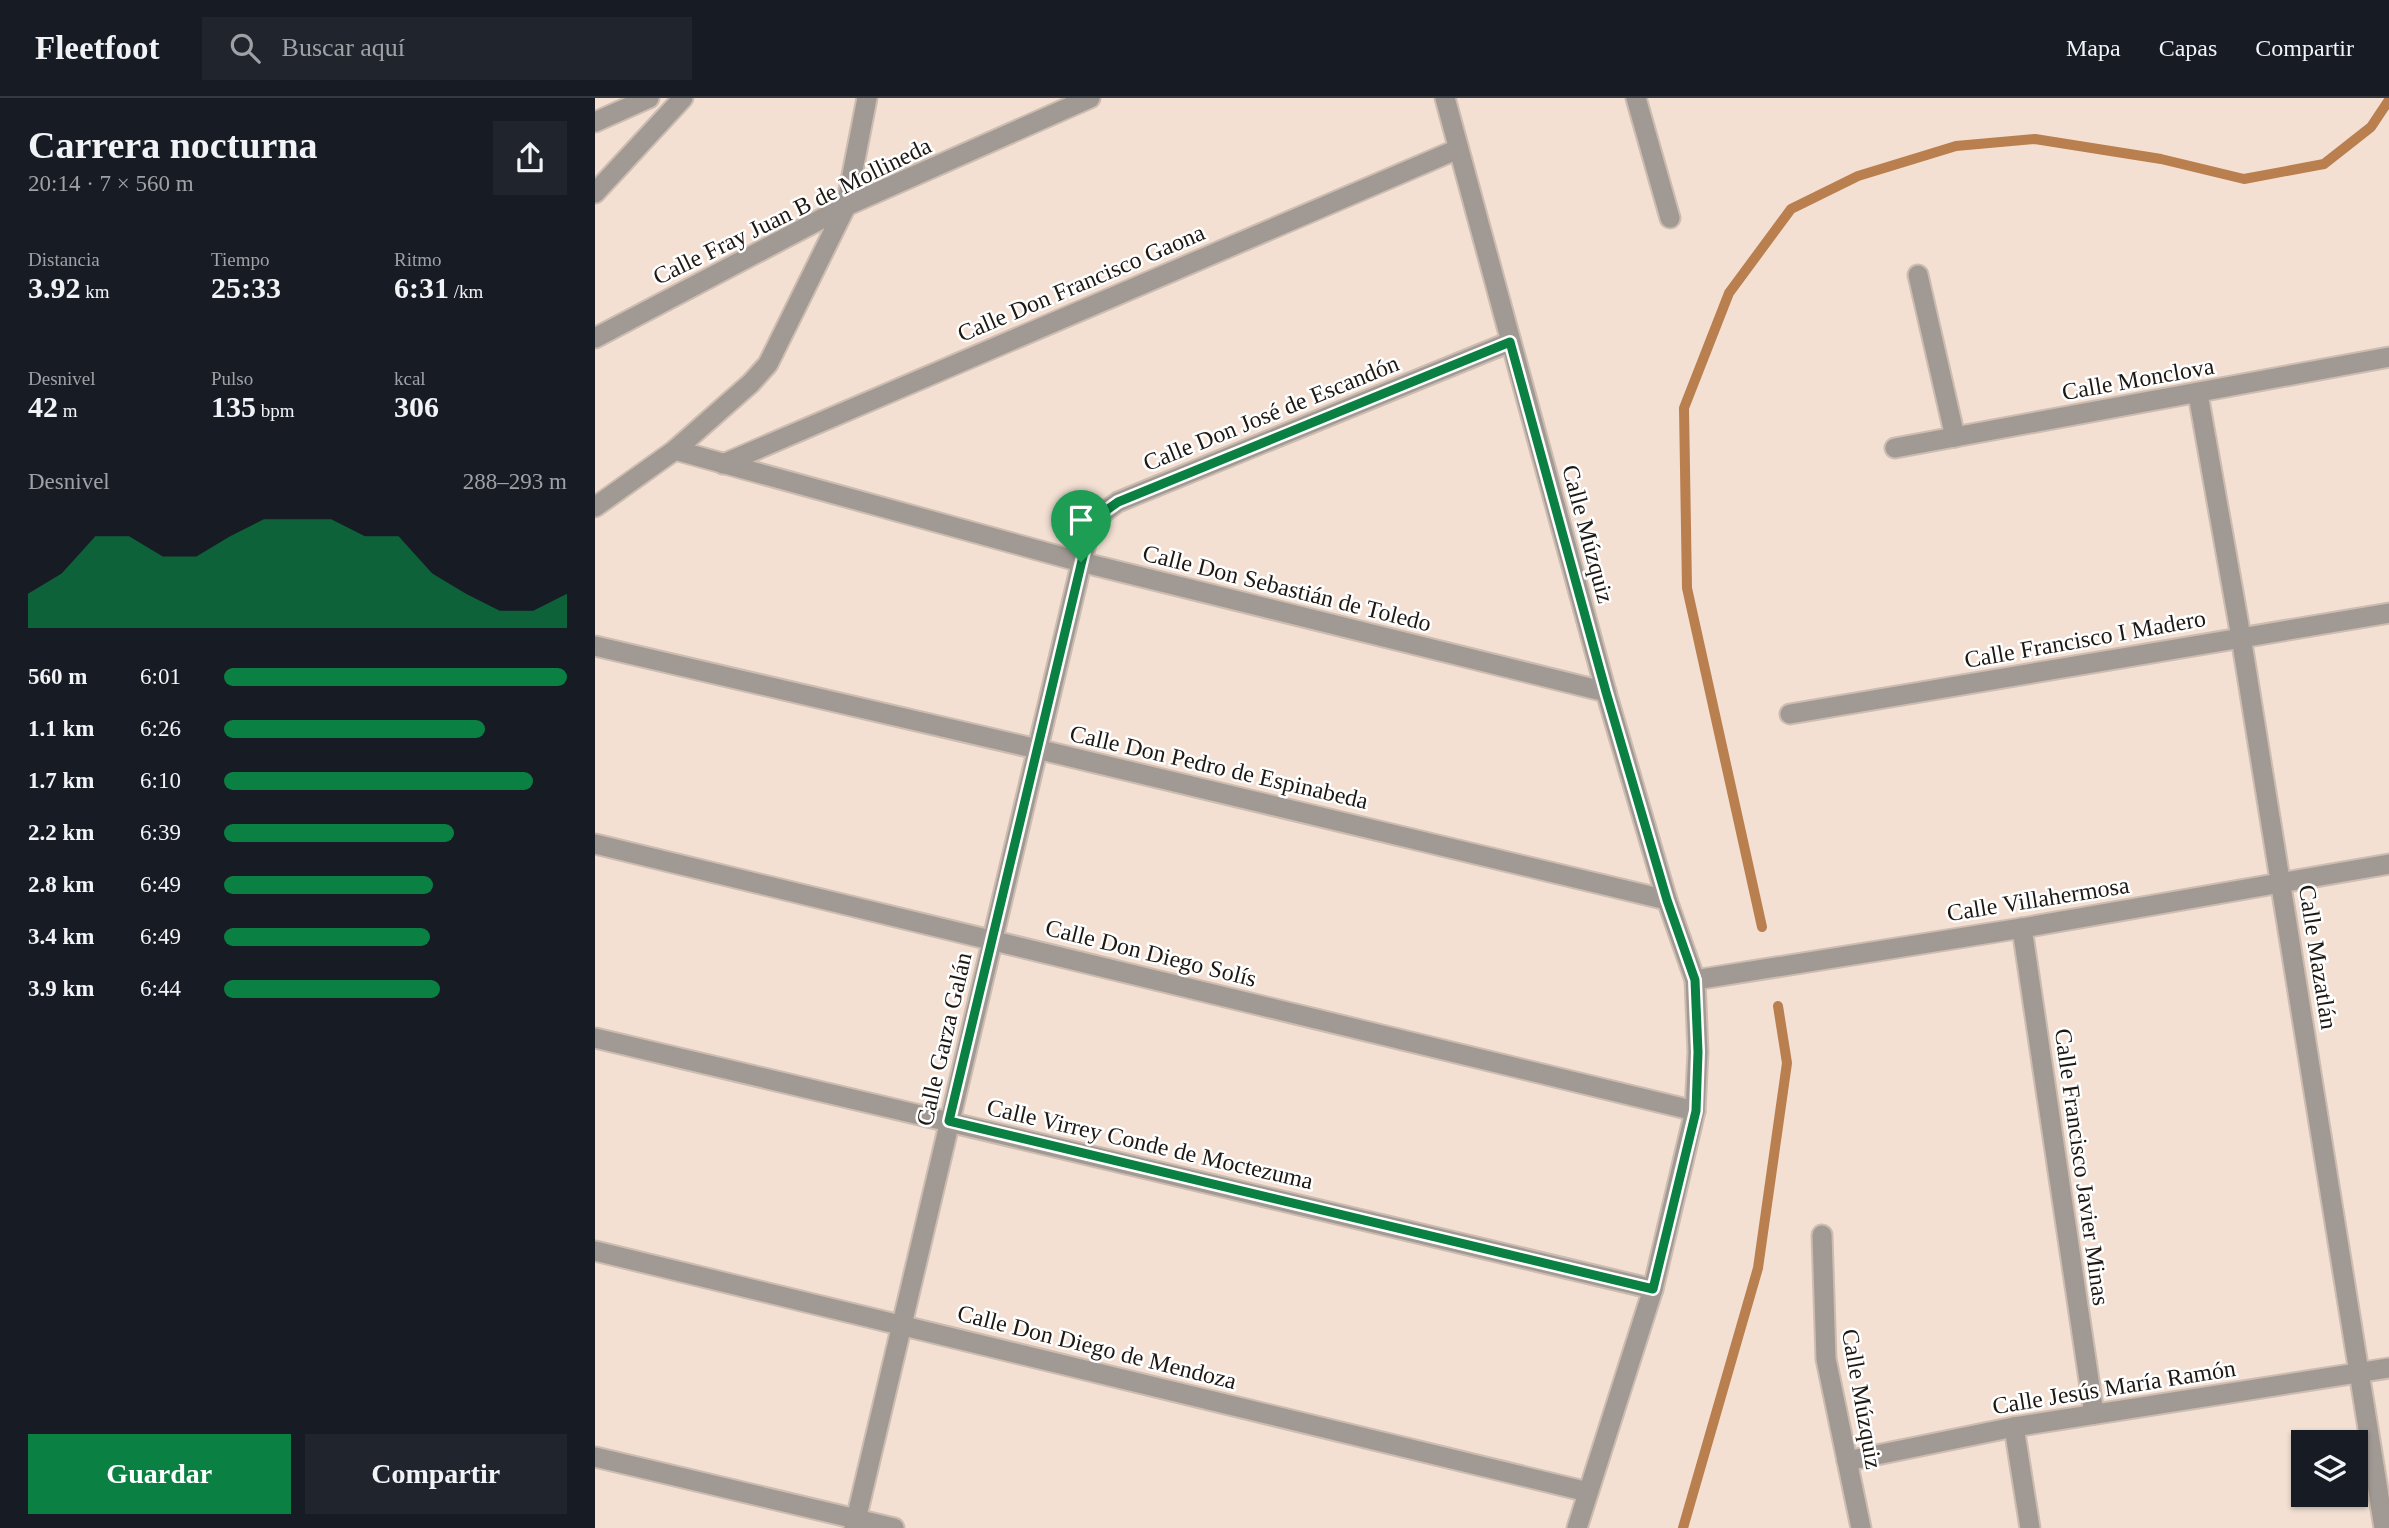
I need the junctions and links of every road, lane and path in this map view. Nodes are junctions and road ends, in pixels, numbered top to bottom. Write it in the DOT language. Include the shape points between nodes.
graph roads {
  1 [pos="649,98"];
  2 [pos="683,98"];
  3 [pos="867,98"];
  4 [pos="1090,98"];
  5 [pos="1445,98"];
  6 [pos="1636,98"];
  7 [pos="595,122"];
  8 [pos="1458,149"];
  9 [pos="595,193"];
  10 [pos="846,206"];
  11 [pos="1670,219"];
  12 [pos="1918,275"];
  13 [pos="595,338"];
  14 [pos="1510,342"];
  15 [pos="2389,357"];
  16 [pos="2198,394"];
  17 [pos="1955,437"];
  18 [pos="1895,448"];
  19 [pos="675,450"];
  20 [pos="723,464"];
  21 [pos="595,507"];
  22 [pos="1081,562"];
  23 [pos="2389,613"];
  24 [pos="2241,637"];
  25 [pos="595,646"];
  26 [pos="1606,692"];
  27 [pos="1790,715"];
  28 [pos="1037,749"];
  29 [pos="595,844"];
  30 [pos="2389,864"];
  31 [pos="2281,882"];
  32 [pos="1667,900"];
  33 [pos="2022,928"];
  34 [pos="992,940"];
  35 [pos="1695,980"];
  36 [pos="595,1038"];
  37 [pos="1696,1111"];
  38 [pos="949,1121"];
  39 [pos="1822,1235"];
  40 [pos="595,1251"];
  41 [pos="1653,1289"];
  42 [pos="901,1325"];
  43 [pos="2389,1368"];
  44 [pos="2360,1373"];
  45 [pos="2094,1414"];
  46 [pos="2014,1427"];
  47 [pos="595,1457"];
  48 [pos="1847,1461"];
  49 [pos="1588,1492"];
  50 [pos="855,1523"];
  51 [pos="894,1528"];
  52 [pos="1577,1528"];
  53 [pos="1861,1528"];
  54 [pos="2030,1528"];
  55 [pos="2384,1528"];
  1 -- 7 [label="street"];
  2 -- 9 [label="street"];
  3 -- 10 [label="street"];
  4 -- 10 [label="street, Calle Fray Juan B de Mollineda"];
  5 -- 8 [label="street, Calle Múzquiz"];
  6 -- 11 [label="street"];
  8 -- 14 [label="street, Calle Múzquiz"];
  8 -- 20 [label="street, Calle Don Francisco Gaona"];
  10 -- 13 [label="street, Calle Fray Juan B de Mollineda"];
  10 -- 19 [label="street" via="768,364"];
  12 -- 17 [label="street"];
  14 -- 22 [label="street, Calle Don José de Escandón" via="1118,502 1089,531"];
  14 -- 26 [label="street, Calle Múzquiz"];
  15 -- 16 [label="street, Calle Monclova"];
  16 -- 17 [label="street, Calle Monclova"];
  16 -- 24 [label="street, Calle Mazatlán"];
  17 -- 18 [label="street, Calle Monclova"];
  19 -- 20 [label="street, Calle Don Sebastián de Toledo"];
  19 -- 21 [label="street"];
  20 -- 22 [label="street, Calle Don Sebastián de Toledo"];
  22 -- 26 [label="street, Calle Don Sebastián de Toledo"];
  22 -- 28 [label="street, Calle Garza Galán"];
  23 -- 24 [label="street, Calle Francisco I Madero"];
  24 -- 27 [label="street, Calle Francisco I Madero"];
  24 -- 31 [label="street, Calle Mazatlán"];
  25 -- 28 [label="street, Calle Don Pedro de Espinabeda"];
  26 -- 32 [label="street, Calle Múzquiz"];
  28 -- 32 [label="street, Calle Don Pedro de Espinabeda"];
  28 -- 34 [label="street, Calle Garza Galán"];
  29 -- 34 [label="street, Calle Don Diego Solís"];
  30 -- 31 [label="street, Calle Villahermosa"];
  31 -- 33 [label="street, Calle Villahermosa"];
  31 -- 44 [label="street, Calle Mazatlán"];
  32 -- 35 [label="street, Calle Múzquiz"];
  33 -- 35 [label="street, Calle Villahermosa"];
  33 -- 45 [label="street, Calle Francisco Javier Minas"];
  34 -- 37 [label="street, Calle Don Diego Solís"];
  34 -- 38 [label="street, Calle Garza Galán"];
  35 -- 37 [label="street, Calle Múzquiz"];
  36 -- 38 [label="street, Calle Virrey Conde de Moctezuma"];
  37 -- 41 [label="street, Calle Múzquiz"];
  38 -- 41 [label="street, Calle Virrey Conde de Moctezuma"];
  38 -- 42 [label="street, Calle Garza Galán"];
  39 -- 48 [label="street, Calle Múzquiz" via="1824,1343"];
  40 -- 42 [label="street, Calle Don Diego de Mendoza"];
  41 -- 49 [label="street, Calle Múzquiz"];
  42 -- 49 [label="street, Calle Don Diego de Mendoza"];
  42 -- 50 [label="street, Calle Garza Galán"];
  43 -- 44 [label="street, Calle Jesús María Ramón"];
  44 -- 45 [label="street, Calle Jesús María Ramón"];
  44 -- 55 [label="street, Calle Mazatlán"];
  45 -- 46 [label="street, Calle Jesús María Ramón"];
  46 -- 48 [label="street, Calle Jesús María Ramón"];
  46 -- 54 [label="street"];
  47 -- 50 [label="street"];
  48 -- 53 [label="street, Calle Múzquiz"];
  49 -- 52 [label="street, Calle Múzquiz"];
  50 -- 51 [label="street"];
}
